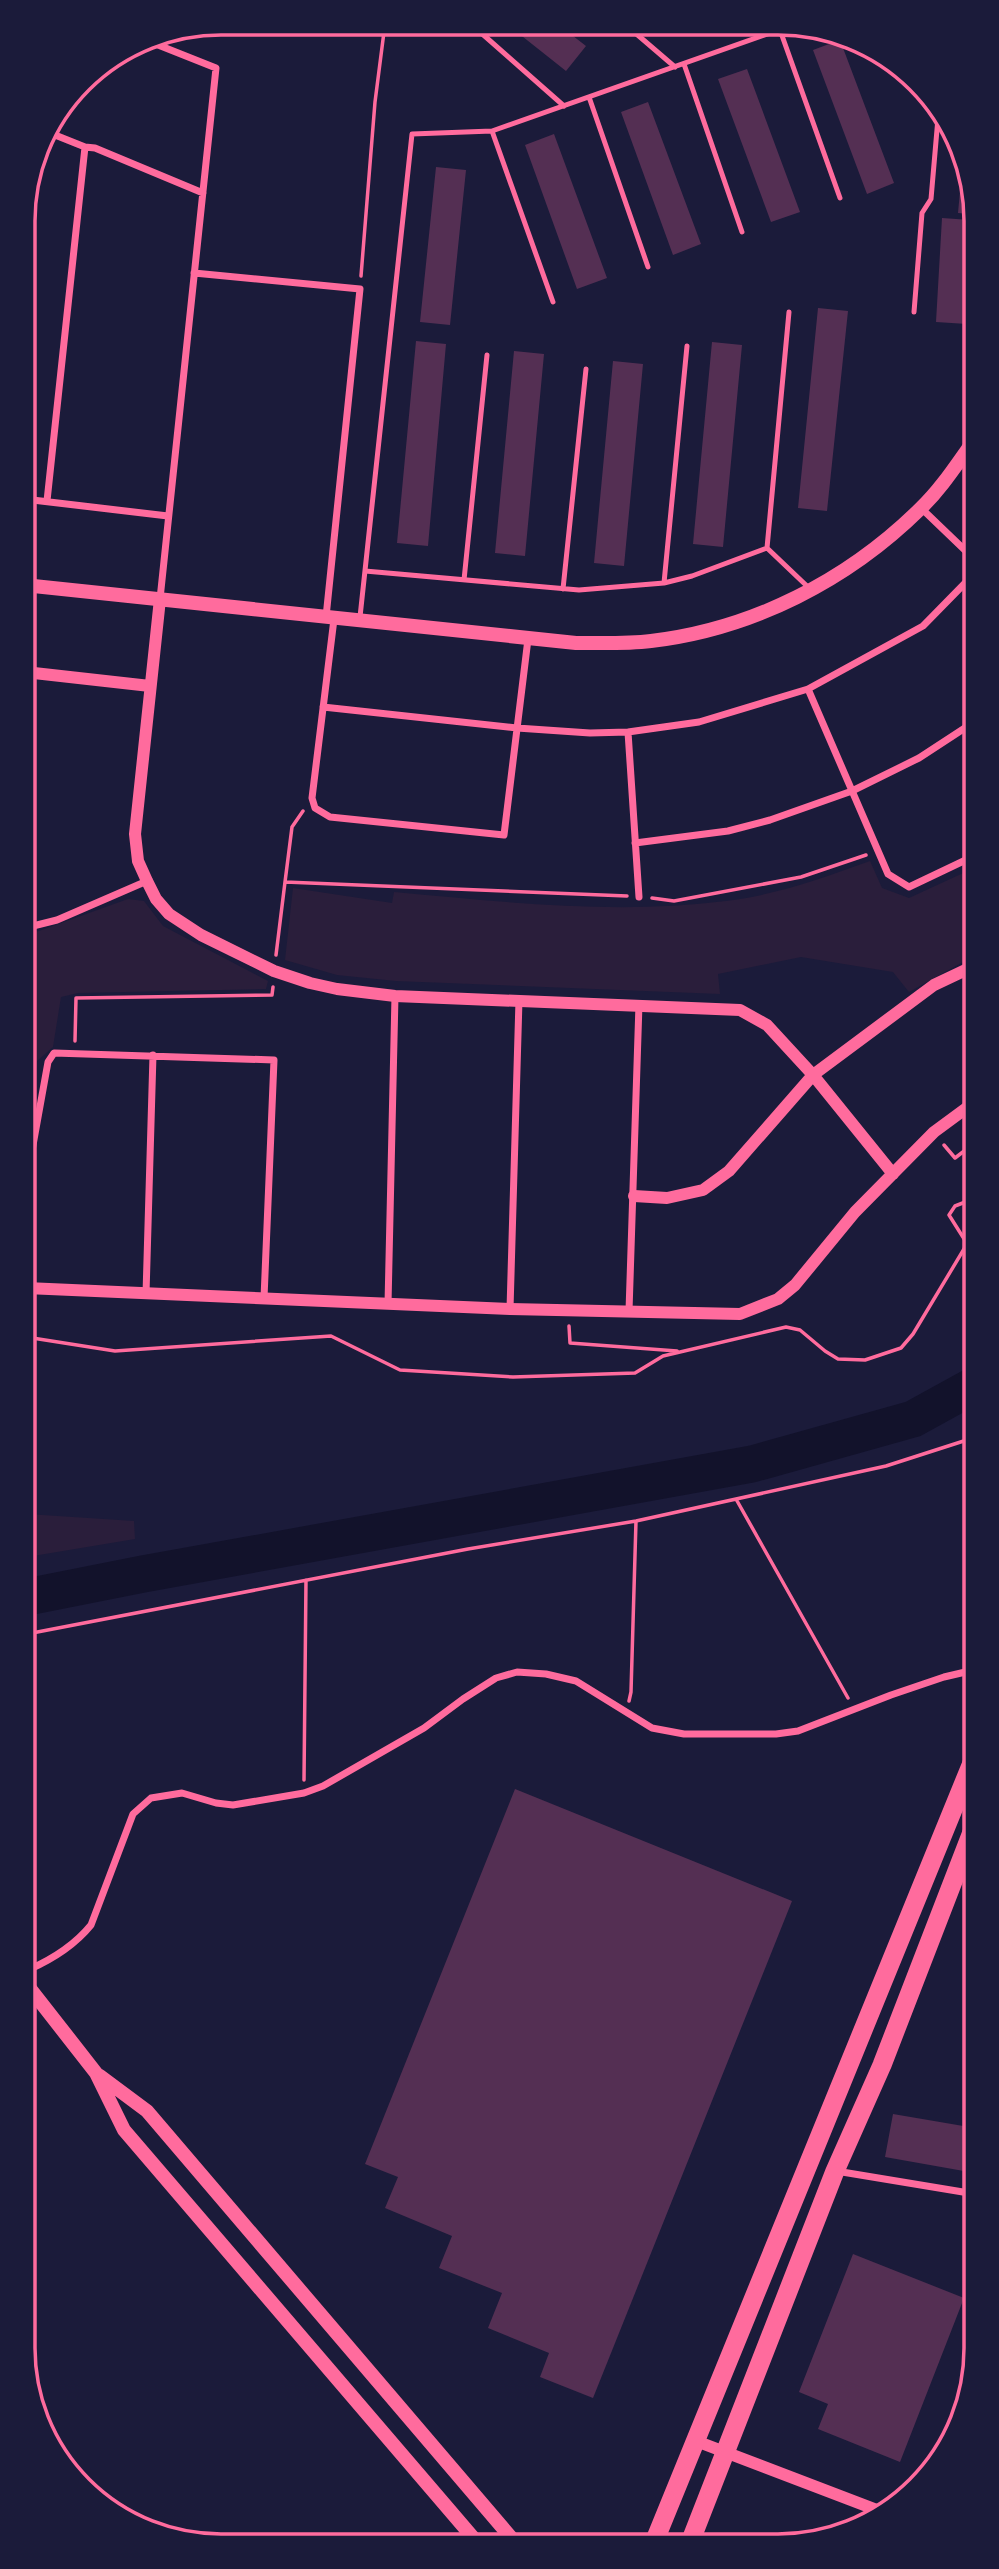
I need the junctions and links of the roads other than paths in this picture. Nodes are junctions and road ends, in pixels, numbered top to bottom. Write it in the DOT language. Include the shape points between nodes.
graph roads {
  1 [pos="483,35"];
  2 [pos="638,35"];
  3 [pos="766,35"];
  4 [pos="782,35"];
  5 [pos="160,46"];
  6 [pos="684,64"];
  7 [pos="676,67"];
  8 [pos="589,97"];
  9 [pos="564,106"];
  10 [pos="937,126"];
  11 [pos="492,131"];
  12 [pos="56,135"];
  13 [pos="85,146"];
  14 [pos="203,193"];
  15 [pos="840,198"];
  16 [pos="742,232"];
  17 [pos="649,267"];
  18 [pos="194,273"];
  19 [pos="553,302"];
  20 [pos="789,312"];
  21 [pos="914,312"];
  22 [pos="687,346"];
  23 [pos="487,355"];
  24 [pos="586,369"];
  25 [pos="964,454"];
  26 [pos="35,500"];
  27 [pos="47,501"];
  28 [pos="921,508"];
  29 [pos="168,516"];
  30 [pos="767,548"];
  31 [pos="964,549"];
  32 [pos="365,570"];
  33 [pos="464,580"];
  34 [pos="664,583"];
  35 [pos="964,584"];
  36 [pos="35,586"];
  37 [pos="563,589"];
  38 [pos="811,591"];
  39 [pos="160,599"];
  40 [pos="330,618"];
  41 [pos="360,621"];
  42 [pos="528,639"];
  43 [pos="35,673"];
  44 [pos="150,686"];
  45 [pos="808,689"];
  46 [pos="323,707"];
  47 [pos="517,728"];
  48 [pos="964,729"];
  49 [pos="628,732"];
  50 [pos="852,791"];
  51 [pos="635,843"];
  52 [pos="964,861"];
  53 [pos="146,881"];
  54 [pos="639,897"];
  55 [pos="35,926"];
  56 [pos="964,971"];
  57 [pos="395,996"];
  58 [pos="519,1000"];
  59 [pos="639,1004"];
  60 [pos="153,1055"];
  61 [pos="813,1074"];
  62 [pos="964,1110"];
  63 [pos="35,1134"];
  64 [pos="893,1174"];
  65 [pos="634,1196"];
  66 [pos="35,1288"];
  67 [pos="146,1294"];
  68 [pos="264,1298"];
  69 [pos="388,1304"];
  70 [pos="509,1308"];
  71 [pos="629,1311"];
  72 [pos="964,1672"];
  73 [pos="964,1783"];
  74 [pos="964,1853"];
  75 [pos="35,1966"];
  76 [pos="35,1995"];
  77 [pos="96,2073"];
  78 [pos="835,2171"];
  79 [pos="964,2192"];
  80 [pos="696,2441"];
  81 [pos="726,2452"];
  82 [pos="872,2508"];
  83 [pos="470,2534"];
  84 [pos="508,2534"];
  85 [pos="657,2534"];
  86 [pos="693,2534"];
  1 -- 9 [label="lane"];
  2 -- 7 [label="lane"];
  3 -- 6 [label="lane"];
  4 -- 15 [label="lane"];
  5 -- 14 [label="street" via="216,68"];
  6 -- 7 [label="lane"];
  6 -- 16 [label="lane"];
  7 -- 8 [label="lane"];
  8 -- 9 [label="lane"];
  8 -- 17 [label="lane"];
  9 -- 11 [label="lane"];
  10 -- 21 [label="lane" via="931,199 922,213"];
  11 -- 19 [label="lane"];
  11 -- 32 [label="lane" via="412,134"];
  12 -- 13 [label="street"];
  13 -- 14 [label="street"];
  13 -- 27 [label="street"];
  14 -- 18 [label="street"];
  18 -- 29 [label="street"];
  18 -- 40 [label="street" via="360,289"];
  20 -- 30 [label="lane"];
  22 -- 34 [label="lane"];
  23 -- 33 [label="lane"];
  24 -- 37 [label="lane"];
  25 -- 28 [label="main road"];
  26 -- 27 [label="street"];
  27 -- 29 [label="street"];
  28 -- 31 [label="street"];
  28 -- 38 [label="main road" via="853,564"];
  29 -- 39 [label="street"];
  30 -- 34 [label="lane"];
  30 -- 38 [label="lane"];
  32 -- 33 [label="lane"];
  32 -- 41 [label="lane"];
  33 -- 37 [label="lane"];
  34 -- 37 [label="lane"];
  35 -- 45 [label="street" via="923,626"];
  36 -- 39 [label="main road"];
  38 -- 42 [label="main road" via="730,625 690,635 618,644"];
  39 -- 40 [label="main road"];
  39 -- 44 [label="street"];
  40 -- 41 [label="main road"];
  40 -- 46 [label="street"];
  41 -- 42 [label="main road"];
  42 -- 47 [label="street"];
  43 -- 44 [label="street"];
  44 -- 53 [label="street" via="135,834"];
  45 -- 49 [label="street" via="699,722"];
  45 -- 50 [label="street"];
  46 -- 47 [label="street"];
  46 -- 47 [label="street" via="312,798 315,808 330,817 504,835"];
  47 -- 49 [label="street"];
  48 -- 50 [label="street" via="919,758"];
  49 -- 51 [label="street"];
  50 -- 51 [label="street" via="728,831"];
  50 -- 52 [label="street" via="887,874 909,887"];
  51 -- 54 [label="street"];
  53 -- 55 [label="street"];
  53 -- 57 [label="street" via="156,899 180,923 274,971 337,989"];
  56 -- 61 [label="street" via="934,985"];
  57 -- 58 [label="street"];
  57 -- 69 [label="street"];
  58 -- 59 [label="street"];
  58 -- 70 [label="street"];
  59 -- 61 [label="street" via="740,1010 767,1025"];
  59 -- 65 [label="street"];
  60 -- 63 [label="street" via="54,1053 48,1062"];
  60 -- 67 [label="street"];
  60 -- 68 [label="street" via="274,1060"];
  61 -- 64 [label="street"];
  61 -- 65 [label="street" via="729,1171 703,1191 667,1198"];
  62 -- 64 [label="street" via="934,1132"];
  64 -- 71 [label="street" via="778,1299 740,1314"];
  65 -- 71 [label="street"];
  66 -- 67 [label="street"];
  67 -- 68 [label="street"];
  68 -- 69 [label="street"];
  69 -- 70 [label="street"];
  70 -- 71 [label="street"];
  72 -- 75 [label="street" via="798,1731 776,1734 684,1734 652,1728 576,1681 517,1672 496,1678 424,1728 304,1793 233,1805 182,1793 151,1798 133,1814 91,1925 79,1940"];
  73 -- 80 [label="highway"];
  74 -- 78 [label="highway" via="882,2065"];
  76 -- 77 [label="main road"];
  77 -- 83 [label="main road" via="124,2130"];
  77 -- 84 [label="main road" via="147,2111"];
  78 -- 79 [label="street"];
  78 -- 81 [label="highway"];
  80 -- 81 [label="street"];
  80 -- 85 [label="highway"];
  81 -- 82 [label="street"];
  81 -- 86 [label="highway"];
}
